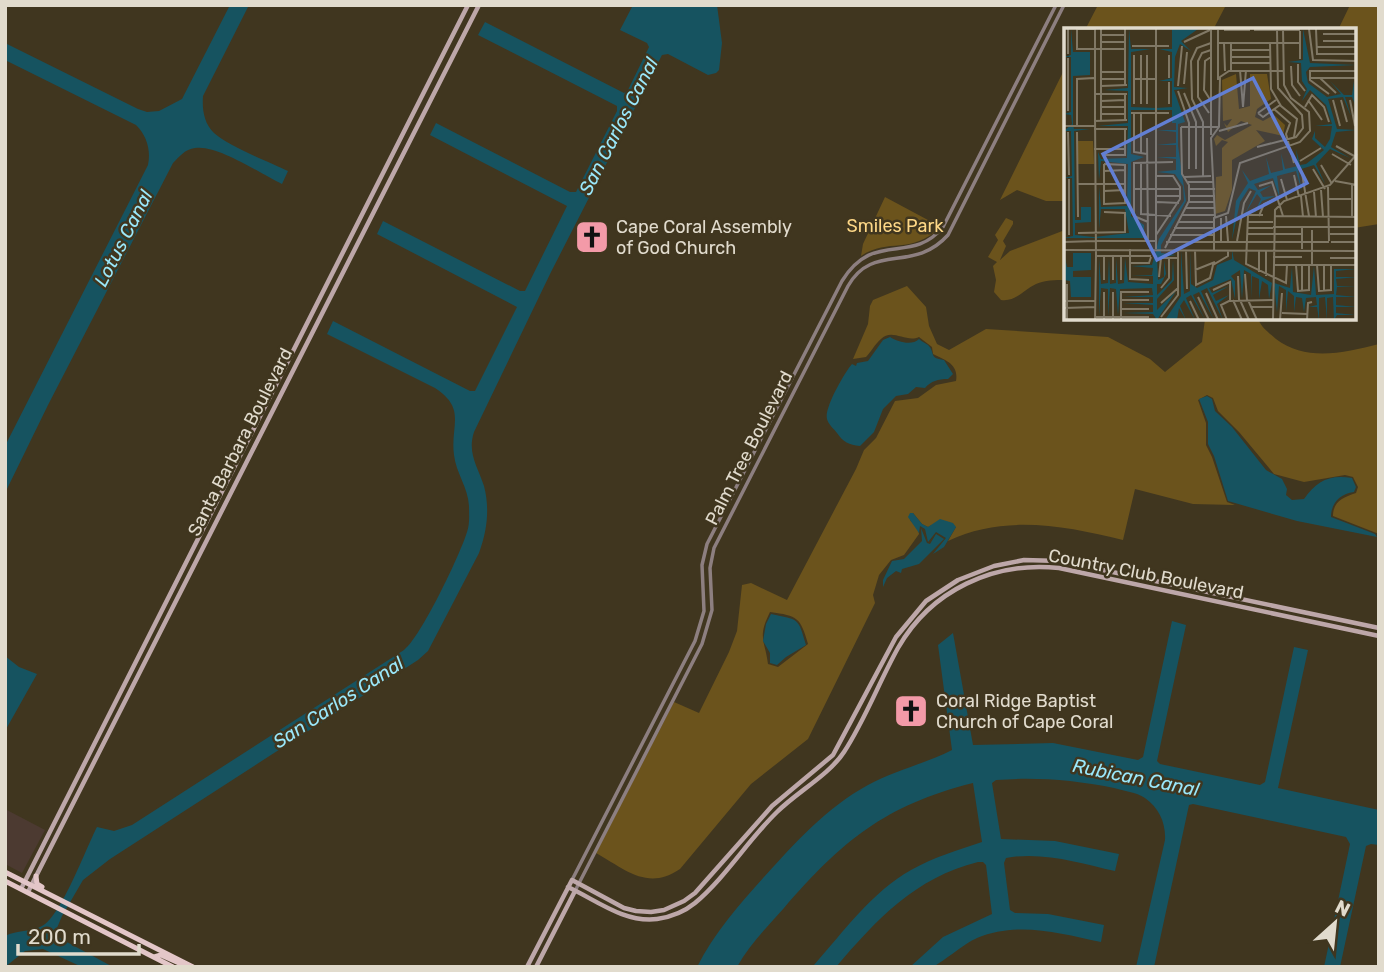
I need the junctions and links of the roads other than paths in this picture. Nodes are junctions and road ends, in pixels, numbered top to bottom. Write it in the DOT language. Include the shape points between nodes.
graph roads {
  1 [pos="468,5"];
  2 [pos="479,5"];
  3 [pos="1056,5"];
  4 [pos="1064,5"];
  5 [pos="943,227"];
  6 [pos="951,231"];
  7 [pos="916,246"];
  8 [pos="898,248"];
  9 [pos="920,256"];
  10 [pos="898,258"];
  11 [pos="713,532"];
  12 [pos="720,536"];
  13 [pos="703,618"];
  14 [pos="710,619"];
  15 [pos="1379,628"];
  16 [pos="1379,636"];
  17 [pos="681,669"];
  18 [pos="688,672"];
  19 [pos="655,717"];
  20 [pos="662,721"];
  21 [pos="632,763"];
  22 [pos="639,766"];
  23 [pos="609,809"];
  24 [pos="767,811"];
  25 [pos="615,812"];
  26 [pos="772,816"];
  27 [pos="739,842"];
  28 [pos="745,847"];
  29 [pos="583,858"];
  30 [pos="590,861"];
  31 [pos="5,872"];
  32 [pos="36,876"];
  33 [pos="572,880"];
  34 [pos="5,881"];
  35 [pos="28,883"];
  36 [pos="578,884"];
  37 [pos="568,887"];
  38 [pos="24,891"];
  39 [pos="575,891"];
  40 [pos="61,898"];
  41 [pos="154,957"];
  42 [pos="173,967"];
  43 [pos="191,967"];
  44 [pos="527,967"];
  45 [pos="536,967"];
  1 -- 35 [label="main road, Santa Barbara Boulevard"];
  2 -- 32 [label="main road, Santa Barbara Boulevard"];
  3 -- 5 [label="street, Palm Tree Boulevard"];
  4 -- 6 [label="street"];
  5 -- 6 [label="street"];
  5 -- 7 [label="street, Palm Tree Boulevard"];
  6 -- 9 [label="street" via="937,247"];
  7 -- 8 [label="street, Palm Tree Boulevard"];
  7 -- 9 [label="street"];
  8 -- 10 [label="street"];
  8 -- 11 [label="street, Palm Tree Boulevard" via="872,253 848,270"];
  9 -- 10 [label="street, Palm Tree Boulevard"];
  10 -- 12 [label="street, Palm Tree Boulevard" via="869,265 851,281"];
  11 -- 12 [label="street"];
  11 -- 13 [label="street, Palm Tree Boulevard" via="704,556"];
  12 -- 14 [label="street, Palm Tree Boulevard" via="711,558"];
  13 -- 14 [label="street"];
  13 -- 17 [label="street, Palm Tree Boulevard"];
  14 -- 18 [label="street, Palm Tree Boulevard"];
  15 -- 24 [label="main road, Country Club Boulevard" via="1071,563 1032,560 994,566 951,583 915,612 890,647 836,752"];
  16 -- 26 [label="main road, Country Club Boulevard" via="1059,568 996,572 951,591 920,617 899,646 839,759"];
  17 -- 18 [label="street"];
  17 -- 19 [label="street, Palm Tree Boulevard"];
  18 -- 20 [label="street, Palm Tree Boulevard"];
  19 -- 20 [label="street"];
  19 -- 21 [label="street, Palm Tree Boulevard"];
  20 -- 22 [label="street, Palm Tree Boulevard"];
  21 -- 22 [label="street"];
  21 -- 23 [label="street, Palm Tree Boulevard"];
  22 -- 25 [label="street, Palm Tree Boulevard"];
  23 -- 25 [label="street"];
  23 -- 29 [label="street, Palm Tree Boulevard"];
  24 -- 26 [label="main road"];
  24 -- 27 [label="main road, Country Club Boulevard"];
  25 -- 30 [label="street, Palm Tree Boulevard"];
  26 -- 28 [label="main road, Country Club Boulevard"];
  27 -- 28 [label="main road"];
  27 -- 36 [label="main road, Country Club Boulevard" via="695,893 664,910 630,910"];
  28 -- 39 [label="main road, Country Club Boulevard" via="695,902 666,917 629,917"];
  29 -- 30 [label="street"];
  29 -- 33 [label="street, Palm Tree Boulevard"];
  30 -- 36 [label="street, Palm Tree Boulevard"];
  31 -- 35 [label="main road"];
  32 -- 35 [label="main road, Santa Barbara Boulevard"];
  32 -- 40 [label="main road" via="37,884"];
  33 -- 36 [label="main road, Country Club Boulevard"];
  33 -- 37 [label="main road, Palm Tree Boulevard"];
  34 -- 38 [label="main road"];
  35 -- 38 [label="main road, Santa Barbara Boulevard"];
  35 -- 40 [label="main road"];
  36 -- 39 [label="street, Palm Tree Boulevard"];
  37 -- 39 [label="main road, Country Club Boulevard"];
  37 -- 44 [label="main road, Palm Tree Boulevard"];
  38 -- 41 [label="main road"];
  39 -- 45 [label="main road, Palm Tree Boulevard"];
  40 -- 43 [label="main road"];
  41 -- 42 [label="main road"];
  41 -- 43 [label="main road" via="161,955"];
}
